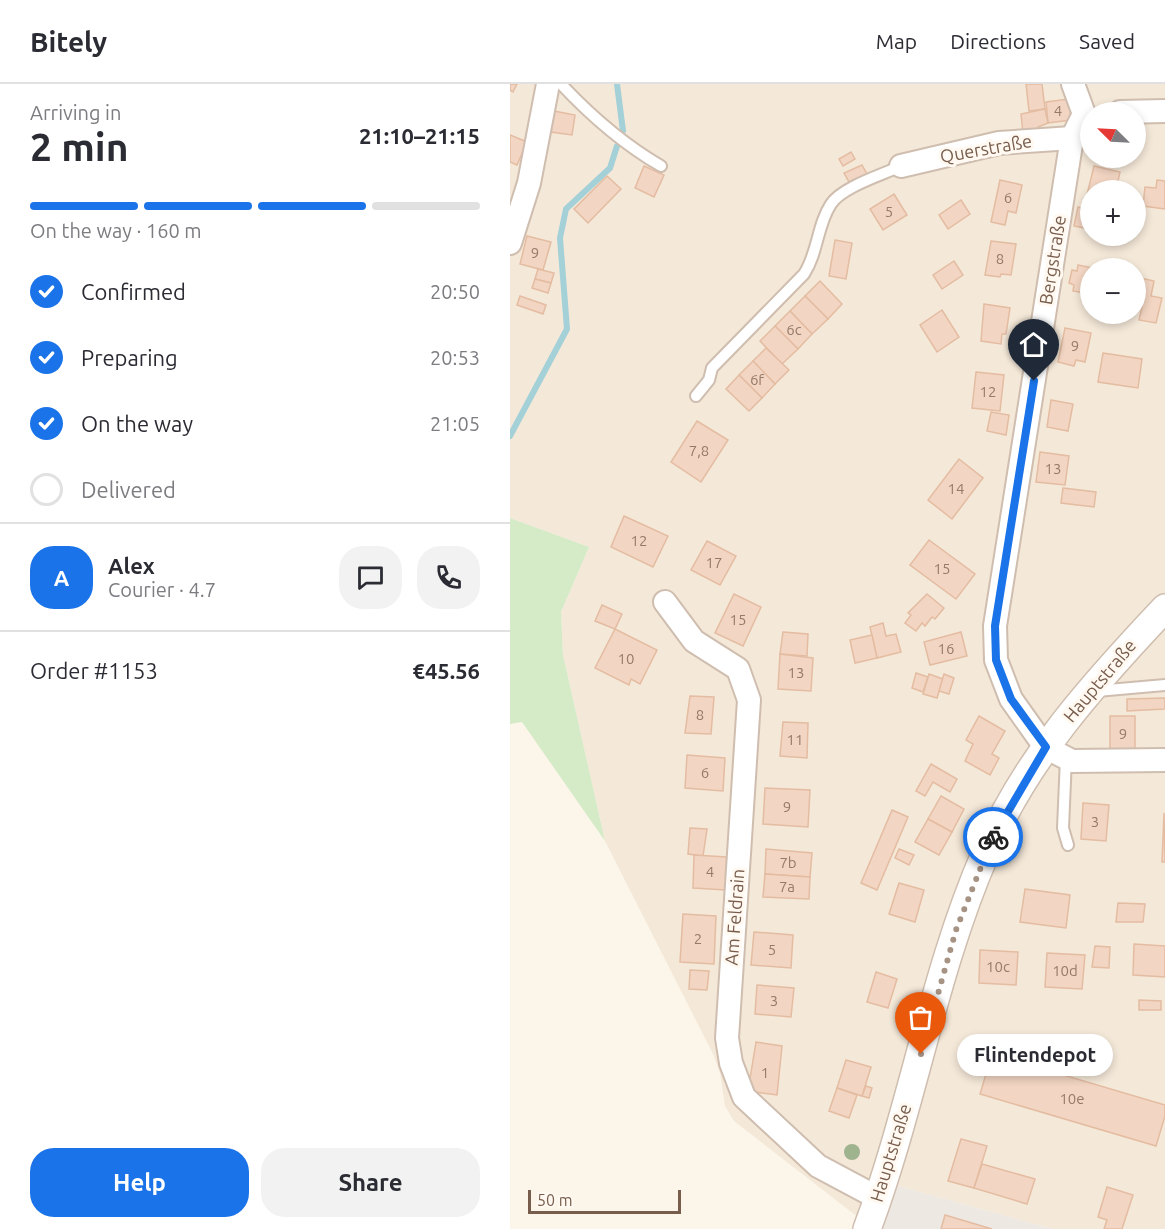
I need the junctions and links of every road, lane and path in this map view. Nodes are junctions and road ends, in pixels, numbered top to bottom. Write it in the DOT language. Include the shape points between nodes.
graph roads {
  1 [pos="548,84"];
  2 [pos="561,84"];
  3 [pos="1073,84"];
  4 [pos="1081,102"];
  5 [pos="1146,111"];
  6 [pos="1165,111"];
  7 [pos="1080,125"];
  8 [pos="1072,138"];
  9 [pos="661,166"];
  10 [pos="901,166"];
  11 [pos="510,243"];
  12 [pos="696,396"];
  13 [pos="665,602"];
  14 [pos="1165,608"];
  15 [pos="1165,685"];
  16 [pos="1088,693"];
  17 [pos="1056,753"];
  18 [pos="1165,760"];
  19 [pos="1068,845"];
  20 [pos="878,1198"];
  21 [pos="867,1229"];
  1 -- 11 [label="street" via="529,183"];
  2 -- 9 [label="lane" via="630,148"];
  3 -- 4 [label="street, Bergstraße"];
  5 -- 6 [label="street"];
  7 -- 8 [label="street, Bergstraße"];
  8 -- 10 [label="street, Querstraße" via="999,143"];
  8 -- 17 [label="street, Bergstraße" via="995,626 996,660 1011,699"];
  10 -- 12 [label="lane" via="848,190 831,204 804,274 712,368 709,380"];
  13 -- 20 [label="street, Am Feldrain" via="694,640 738,669 749,700 727,1038 740,1089 761,1114 818,1166"];
  14 -- 16 [label="street, Hauptstraße"];
  15 -- 16 [label="lane"];
  16 -- 17 [label="street, Hauptstraße"];
  17 -- 18 [label="street" via="1072,761"];
  17 -- 19 [label="lane"];
  17 -- 20 [label="street, Hauptstraße" via="1014,798 986,851 956,930"];
  20 -- 21 [label="street, Hauptstraße"];
}
